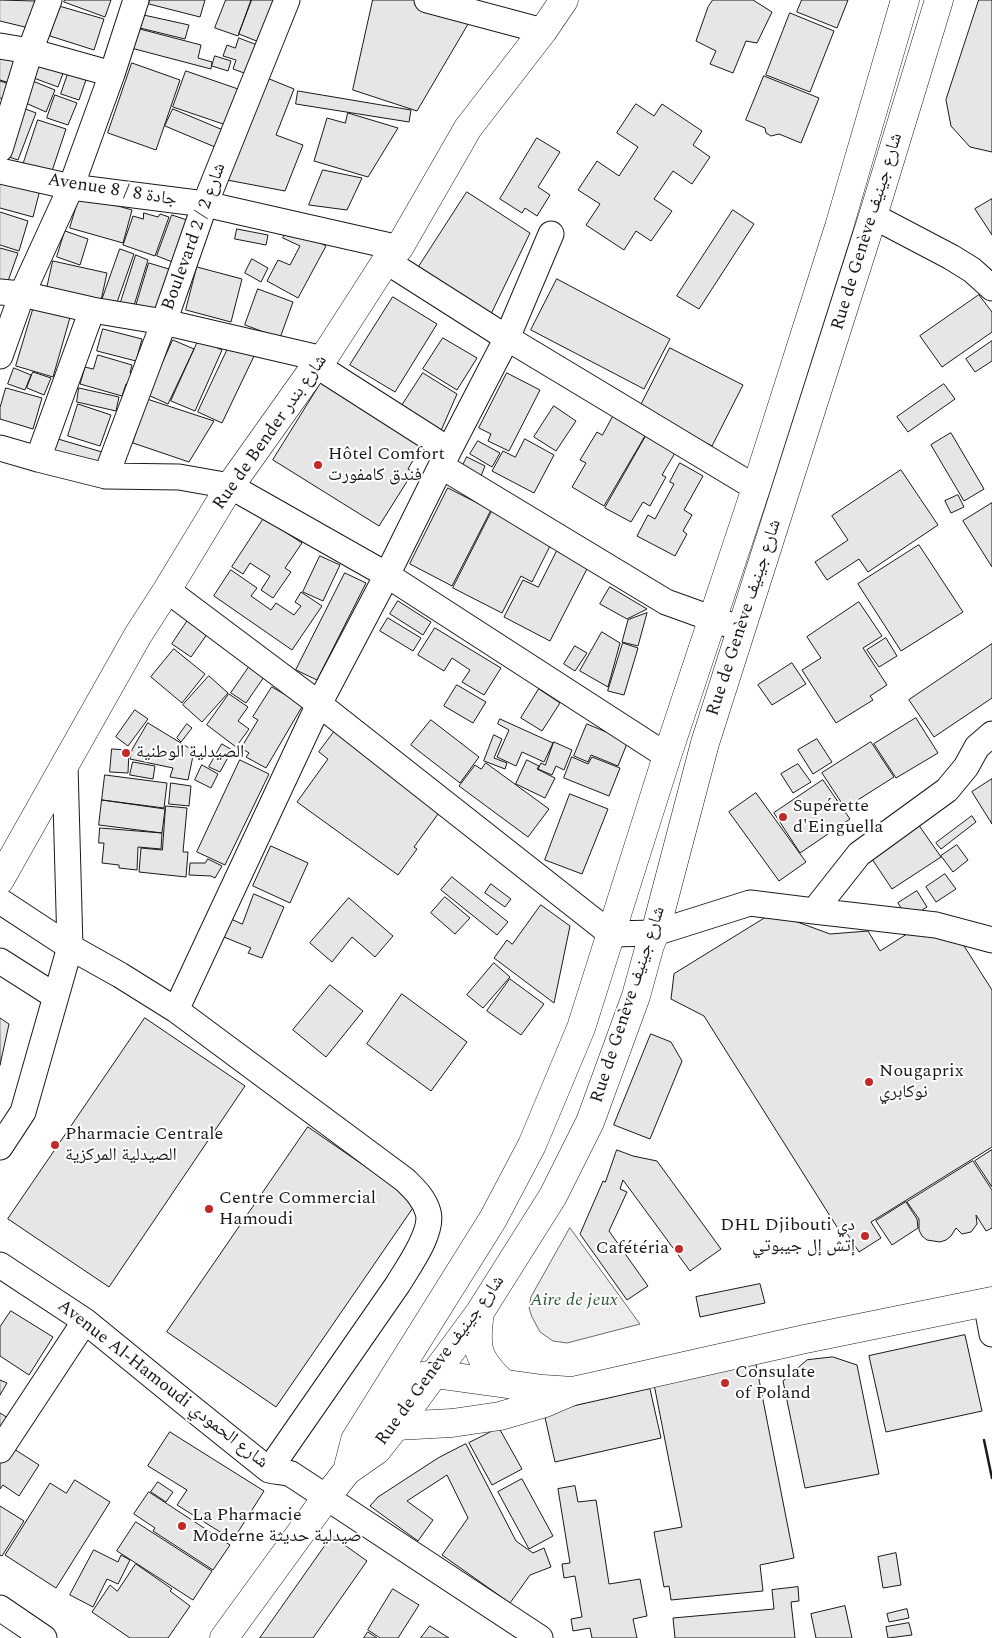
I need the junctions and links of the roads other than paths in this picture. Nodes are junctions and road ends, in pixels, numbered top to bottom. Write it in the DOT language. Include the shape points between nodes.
graph roads {
  1 [pos="49,0"];
  2 [pos="136,0"];
  3 [pos="287,0"];
  4 [pos="427,0"];
  5 [pos="564,0"];
  6 [pos="905,0"];
  7 [pos="939,0"];
  8 [pos="543,30"];
  9 [pos="0,46"];
  10 [pos="30,51"];
  11 [pos="112,74"];
  12 [pos="0,149"];
  13 [pos="0,171"];
  14 [pos="71,187"];
  15 [pos="205,204"];
  16 [pos="873,216"];
  17 [pos="551,234"];
  18 [pos="392,254"];
  19 [pos="992,288"];
  20 [pos="11,293"];
  21 [pos="92,310"];
  22 [pos="164,322"];
  23 [pos="507,338"];
  24 [pos="0,356"];
  25 [pos="320,362"];
  26 [pos="0,448"];
  27 [pos="445,458"];
  28 [pos="38,459"];
  29 [pos="106,476"];
  30 [pos="230,486"];
  31 [pos="756,488"];
  32 [pos="387,575"];
  33 [pos="167,590"];
  34 [pos="711,619"];
  35 [pos="741,629"];
  36 [pos="319,704"];
  37 [pos="992,734"];
  38 [pos="667,756"];
  39 [pos="65,765"];
  40 [pos="0,880"];
  41 [pos="0,901"];
  42 [pos="814,911"];
  43 [pos="656,932"];
  44 [pos="611,934"];
  45 [pos="992,940"];
  46 [pos="70,947"];
  47 [pos="0,961"];
  48 [pos="56,996"];
  49 [pos="176,1010"];
  50 [pos="0,1147"];
  51 [pos="0,1264"];
  52 [pos="989,1302"];
  53 [pos="480,1312"];
  54 [pos="85,1321"];
  55 [pos="992,1334"];
  56 [pos="434,1374"];
  57 [pos="392,1382"];
  58 [pos="503,1383"];
  59 [pos="573,1391"];
  60 [pos="396,1426"];
  61 [pos="0,1450"];
  62 [pos="269,1470"];
  63 [pos="348,1471"];
  64 [pos="326,1498"];
  65 [pos="0,1608"];
  66 [pos="44,1638"];
  67 [pos="224,1638"];
  68 [pos="540,1638"];
  1 -- 10 [label="street"];
  2 -- 11 [label="street"];
  3 -- 15 [label="street, Boulevard 2 / شارع 2"];
  4 -- 8 [label="street"];
  5 -- 8 [label="main road, Rue de Bender شارع بندر"];
  6 -- 31 [label="main road, Rue de Genève شارع جينيف" via="839,227"];
  7 -- 16 [label="main road, Rue de Genève شارع جينيف"];
  8 -- 18 [label="main road, Rue de Bender شارع بندر" via="468,128"];
  9 -- 10 [label="street"];
  10 -- 11 [label="street"];
  10 -- 12 [label="street"];
  11 -- 14 [label="street"];
  13 -- 14 [label="street, Avenue 8 / جادة 8"];
  14 -- 15 [label="street, Avenue 8 / جادة 8"];
  14 -- 20 [label="street"];
  15 -- 18 [label="street, Avenue 8 / جادة 8"];
  15 -- 22 [label="street, Boulevard 2 / شارع 2"];
  16 -- 19 [label="street" via="951,257"];
  16 -- 35 [label="main road, Rue de Genève شارع جينيف"];
  17 -- 23 [label="street"];
  18 -- 23 [label="street, Avenue 8 / جادة 8"];
  18 -- 25 [label="main road, Rue de Bender شارع بندر"];
  20 -- 21 [label="street"];
  20 -- 24 [label="street"];
  21 -- 22 [label="street"];
  21 -- 28 [label="street"];
  22 -- 25 [label="street"];
  22 -- 29 [label="street, Boulevard 2 / شارع 2"];
  23 -- 27 [label="street"];
  23 -- 31 [label="street, Avenue 8 / جادة 8"];
  25 -- 27 [label="street"];
  25 -- 30 [label="main road, Rue de Bender شارع بندر"];
  26 -- 28 [label="street"];
  27 -- 32 [label="street"];
  27 -- 34 [label="street" via="666,602"];
  28 -- 29 [label="street"];
  29 -- 30 [label="street" via="179,477"];
  30 -- 32 [label="street"];
  30 -- 33 [label="main road, Rue de Bender شارع بندر"];
  31 -- 34 [label="main road, Rue de Genève شارع جينيف"];
  32 -- 36 [label="street"];
  32 -- 38 [label="street"];
  33 -- 36 [label="street"];
  33 -- 39 [label="main road, Rue de Bender شارع بندر"];
  34 -- 35 [label="street"];
  34 -- 38 [label="main road, Rue de Genève شارع جينيف"];
  35 -- 43 [label="main road, Rue de Genève شارع جينيف" via="705,743"];
  36 -- 44 [label="street"];
  36 -- 49 [label="street"];
  37 -- 42 [label="street" via="977,747 947,790 859,854"];
  38 -- 44 [label="main road, Rue de Genève شارع جينيف"];
  39 -- 40 [label="main road, Rue de Bender شارع بندر"];
  39 -- 46 [label="street"];
  41 -- 46 [label="street"];
  42 -- 43 [label="street" via="750,904"];
  42 -- 45 [label="street" via="936,925"];
  43 -- 44 [label="street"];
  43 -- 53 [label="main road, Rue de Genève شارع جينيف" via="590,1122 553,1196"];
  44 -- 57 [label="main road, Rue de Genève شارع جينيف" via="581,1028 532,1145 493,1219"];
  46 -- 48 [label="street"];
  46 -- 49 [label="street"];
  47 -- 48 [label="street"];
  48 -- 50 [label="street" via="23,1112"];
  49 -- 62 [label="street" via="405,1180 420,1195 428,1213 427,1230 416,1255"];
  51 -- 54 [label="street, Avenue Al-Hamoudi شارع الحمودي"];
  52 -- 55 [label="street"];
  52 -- 59 [label="main road" via="805,1338"];
  53 -- 56 [label="main road, Rue de Genève شارع جينيف"];
  53 -- 58 [label="main road" via="477,1344 480,1356"];
  54 -- 61 [label="street"];
  54 -- 62 [label="street, Avenue Al-Hamoudi شارع الحمودي"];
  56 -- 57 [label="main road"];
  56 -- 58 [label="main road"];
  56 -- 60 [label="main road, Rue de Genève شارع جينيف"];
  57 -- 60 [label="main road"];
  57 -- 63 [label="main road, Rue de Genève شارع جينيف" via="356,1440"];
  58 -- 59 [label="main road"];
  59 -- 60 [label="main road" via="500,1416"];
  60 -- 63 [label="main road, Rue de Genève شارع جينيف" via="377,1450"];
  62 -- 64 [label="street, Avenue Al-Hamoudi شارع الحمودي" via="291,1474"];
  63 -- 64 [label="main road"];
  64 -- 67 [label="main road"];
  64 -- 68 [label="street, Avenue Al-Hamoudi شارع الحمودي"];
  65 -- 66 [label="street"];
}
